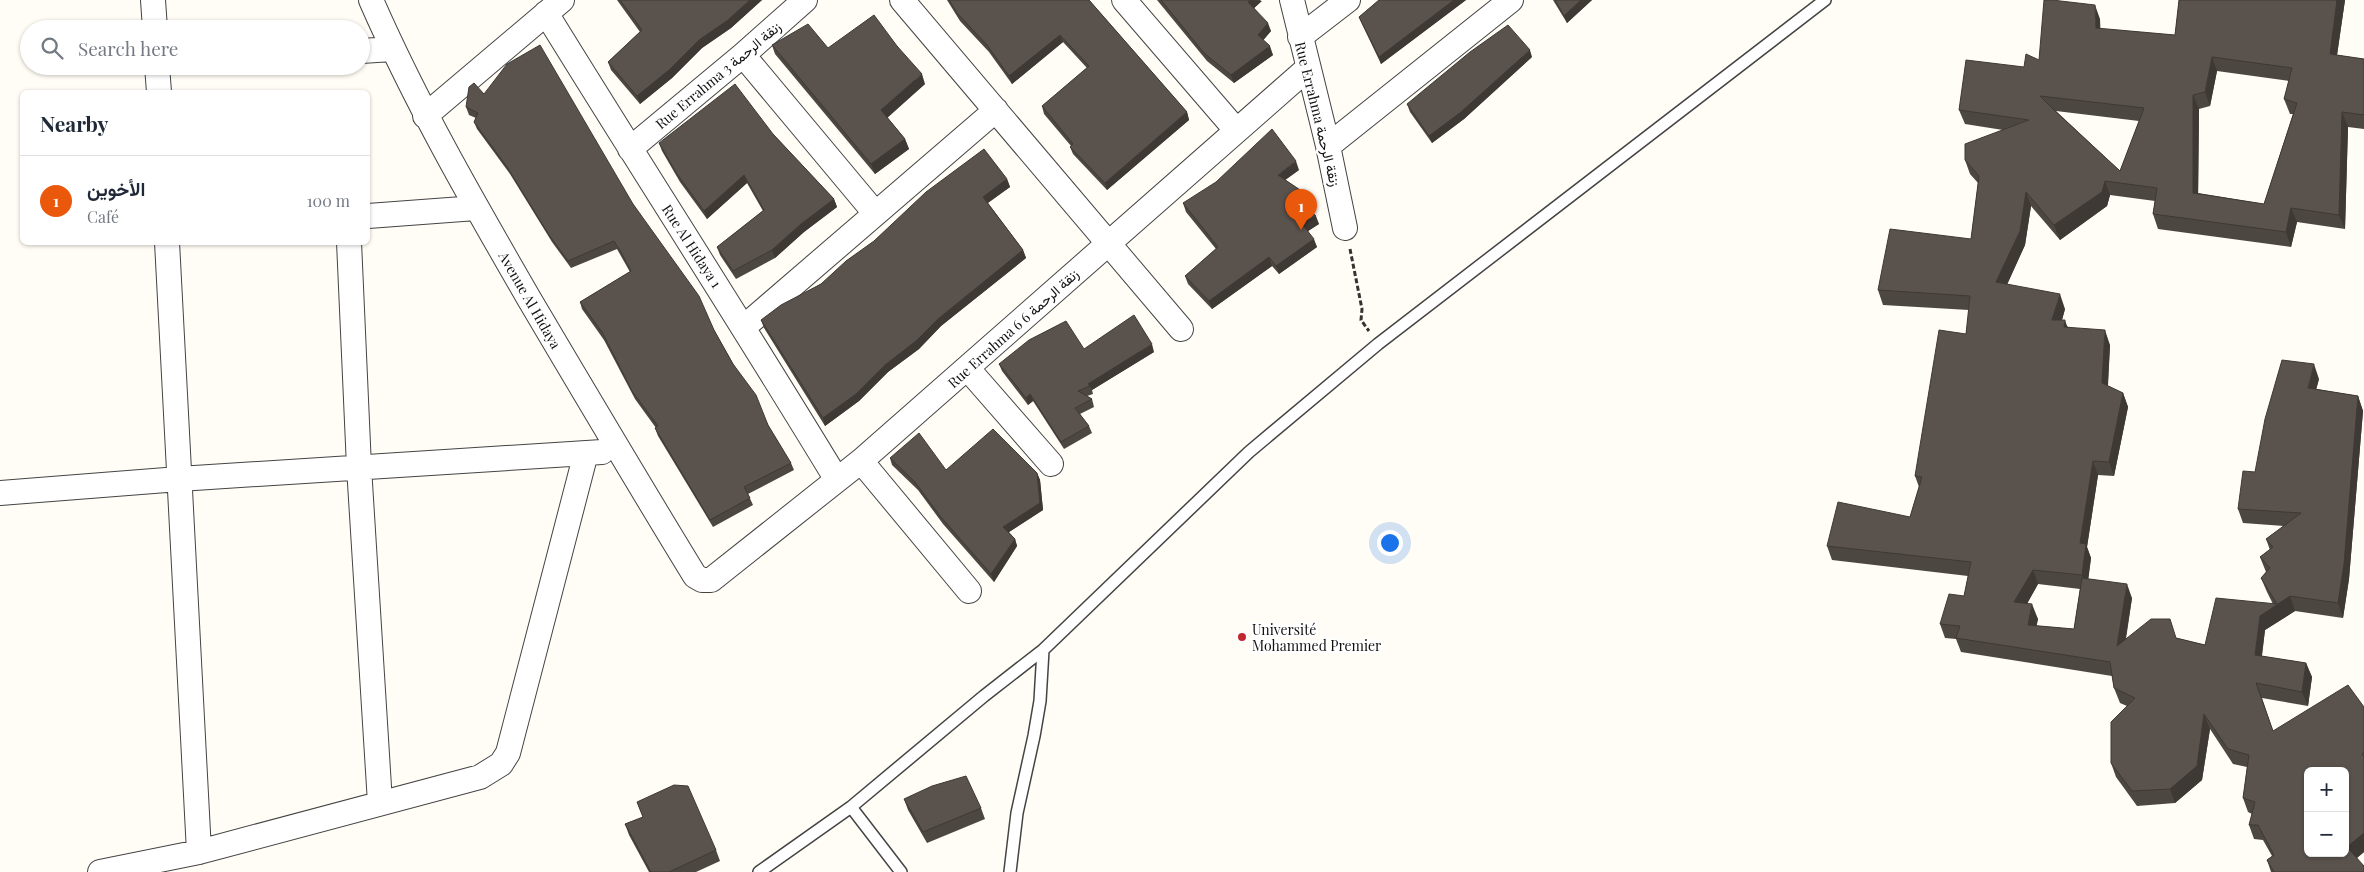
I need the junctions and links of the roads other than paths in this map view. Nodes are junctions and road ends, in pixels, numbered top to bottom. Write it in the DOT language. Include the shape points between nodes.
graph roads {
  1 [pos="153,0"];
  2 [pos="371,0"];
  3 [pos="805,0"];
  4 [pos="902,0"];
  5 [pos="1124,0"];
  6 [pos="1292,0"];
  7 [pos="1348,0"];
  8 [pos="1511,0"];
  9 [pos="1825,0"];
  10 [pos="554,7"];
  11 [pos="154,20"];
  12 [pos="1300,37"];
  13 [pos="393,49"];
  14 [pos="370,50"];
  15 [pos="743,56"];
  16 [pos="1308,68"];
  17 [pos="158,75"];
  18 [pos="159,90"];
  19 [pos="996,110"];
  20 [pos="426,116"];
  21 [pos="1236,130"];
  22 [pos="1328,146"];
  23 [pos="630,149"];
  24 [pos="476,208"];
  25 [pos="875,213"];
  26 [pos="370,216"];
  27 [pos="1345,228"];
  28 [pos="1108,243"];
  29 [pos="167,245"];
  30 [pos="349,245"];
  31 [pos="744,326"];
  32 [pos="1182,329"];
  33 [pos="968,369"];
  34 [pos="618,451"];
  35 [pos="586,453"];
  36 [pos="861,461"];
  37 [pos="1050,464"];
  38 [pos="359,467"];
  39 [pos="179,478"];
  40 [pos="837,480"];
  41 [pos="0,493"];
  42 [pos="711,580"];
  43 [pos="969,591"];
  44 [pos="1044,650"];
  45 [pos="380,803"];
  46 [pos="851,807"];
  47 [pos="199,852"];
  48 [pos="100,872"];
  49 [pos="759,872"];
  50 [pos="901,872"];
  51 [pos="1010,872"];
  1 -- 11 [label="street"];
  2 -- 13 [label="street, Avenue Al Hidaya"];
  3 -- 15 [label="street, Rue Errahma 3 زنقة الرحمة"];
  4 -- 19 [label="street"];
  5 -- 21 [label="street"];
  6 -- 12 [label="street, Rue Errahma زنقة الرحمة"];
  7 -- 12 [label="street"];
  8 -- 22 [label="street"];
  9 -- 44 [label="lane" via="1385,338 1286,419"];
  10 -- 20 [label="street"];
  10 -- 23 [label="street, Rue Al Hidaya 1"];
  12 -- 16 [label="street, Rue Errahma زنقة الرحمة"];
  13 -- 14 [label="street"];
  13 -- 20 [label="street, Avenue Al Hidaya"];
  15 -- 23 [label="street, Rue Errahma 3 زنقة الرحمة"];
  15 -- 25 [label="street"];
  16 -- 21 [label="street, Rue Errahma 6 6 زنقة الرحمة"];
  16 -- 22 [label="street, Rue Errahma زنقة الرحمة"];
  17 -- 18 [label="street"];
  19 -- 25 [label="street"];
  19 -- 28 [label="street"];
  20 -- 24 [label="street, Avenue Al Hidaya"];
  21 -- 28 [label="street, Rue Errahma 6 6 زنقة الرحمة"];
  22 -- 27 [label="street, Rue Errahma زنقة الرحمة"];
  23 -- 31 [label="street, Rue Al Hidaya 1"];
  24 -- 26 [label="street"];
  24 -- 34 [label="street, Avenue Al Hidaya"];
  25 -- 31 [label="street"];
  28 -- 32 [label="street"];
  28 -- 33 [label="street, Rue Errahma 6 6 زنقة الرحمة"];
  29 -- 39 [label="street"];
  30 -- 38 [label="street"];
  31 -- 40 [label="street, Rue Al Hidaya 1"];
  33 -- 36 [label="street, Rue Errahma 6 6 زنقة الرحمة"];
  33 -- 37 [label="street"];
  34 -- 35 [label="street"];
  34 -- 42 [label="street, Avenue Al Hidaya" via="695,576"];
  35 -- 38 [label="street"];
  35 -- 45 [label="street" via="505,760 480,777"];
  36 -- 40 [label="street, Rue Errahma 6 6 زنقة الرحمة"];
  36 -- 43 [label="street"];
  38 -- 39 [label="street"];
  38 -- 45 [label="street"];
  39 -- 41 [label="street"];
  39 -- 47 [label="street"];
  40 -- 42 [label="street, Rue Errahma 6 6 زنقة الرحمة"];
  44 -- 46 [label="lane"];
  44 -- 51 [label="lane" via="1040,701 1017,813"];
  45 -- 47 [label="street"];
  46 -- 49 [label="lane"];
  46 -- 50 [label="lane"];
  47 -- 48 [label="street"];
}
